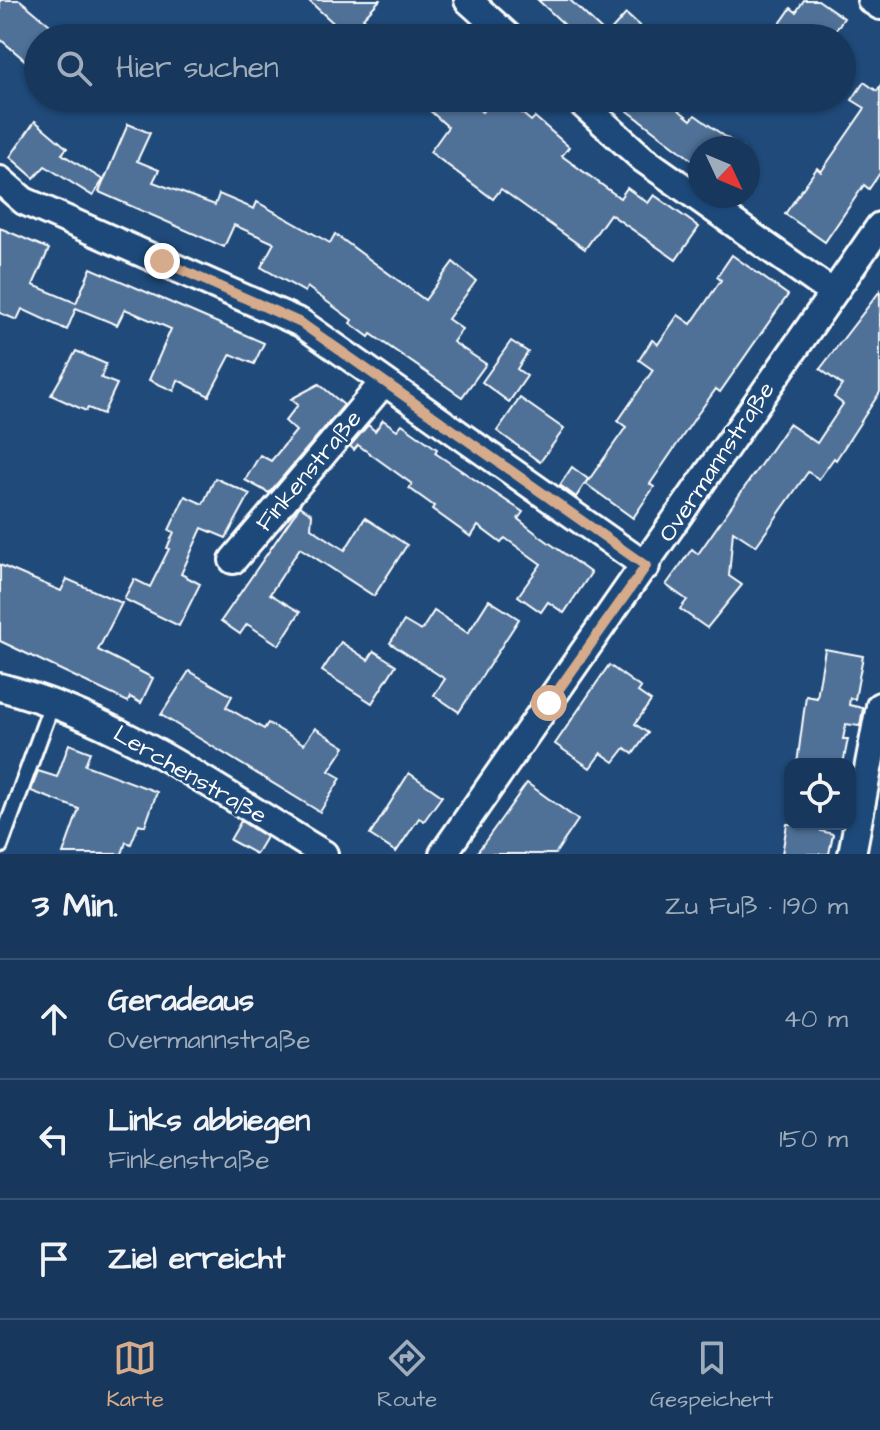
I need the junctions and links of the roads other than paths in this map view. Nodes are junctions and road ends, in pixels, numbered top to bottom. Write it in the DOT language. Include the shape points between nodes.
graph roads {
  1 [pos="468,0"];
  2 [pos="871,0"];
  3 [pos="880,6"];
  4 [pos="495,24"];
  5 [pos="591,112"];
  6 [pos="0,180"];
  7 [pos="880,226"];
  8 [pos="833,293"];
  9 [pos="384,382"];
  10 [pos="233,560"];
  11 [pos="646,566"];
  12 [pos="0,687"];
  13 [pos="54,701"];
  14 [pos="880,706"];
  15 [pos="870,812"];
  16 [pos="0,846"];
  17 [pos="324,854"];
  18 [pos="443,854"];
  19 [pos="852,854"];
  1 -- 4 [label="street"];
  2 -- 3 [label="street"];
  5 -- 8 [label="street" via="643,159"];
  6 -- 9 [label="street" via="24,201 301,323"];
  7 -- 8 [label="street, Overmannstraße"];
  8 -- 11 [label="street, Overmannstraße"];
  9 -- 10 [label="street, Finkenstraße"];
  9 -- 11 [label="street"];
  11 -- 18 [label="street, Overmannstraße"];
  12 -- 13 [label="street, Lerchenstraße"];
  13 -- 16 [label="lane"];
  13 -- 17 [label="street, Lerchenstraße" via="133,738"];
  14 -- 15 [label="street"];
  15 -- 19 [label="street"];
}
